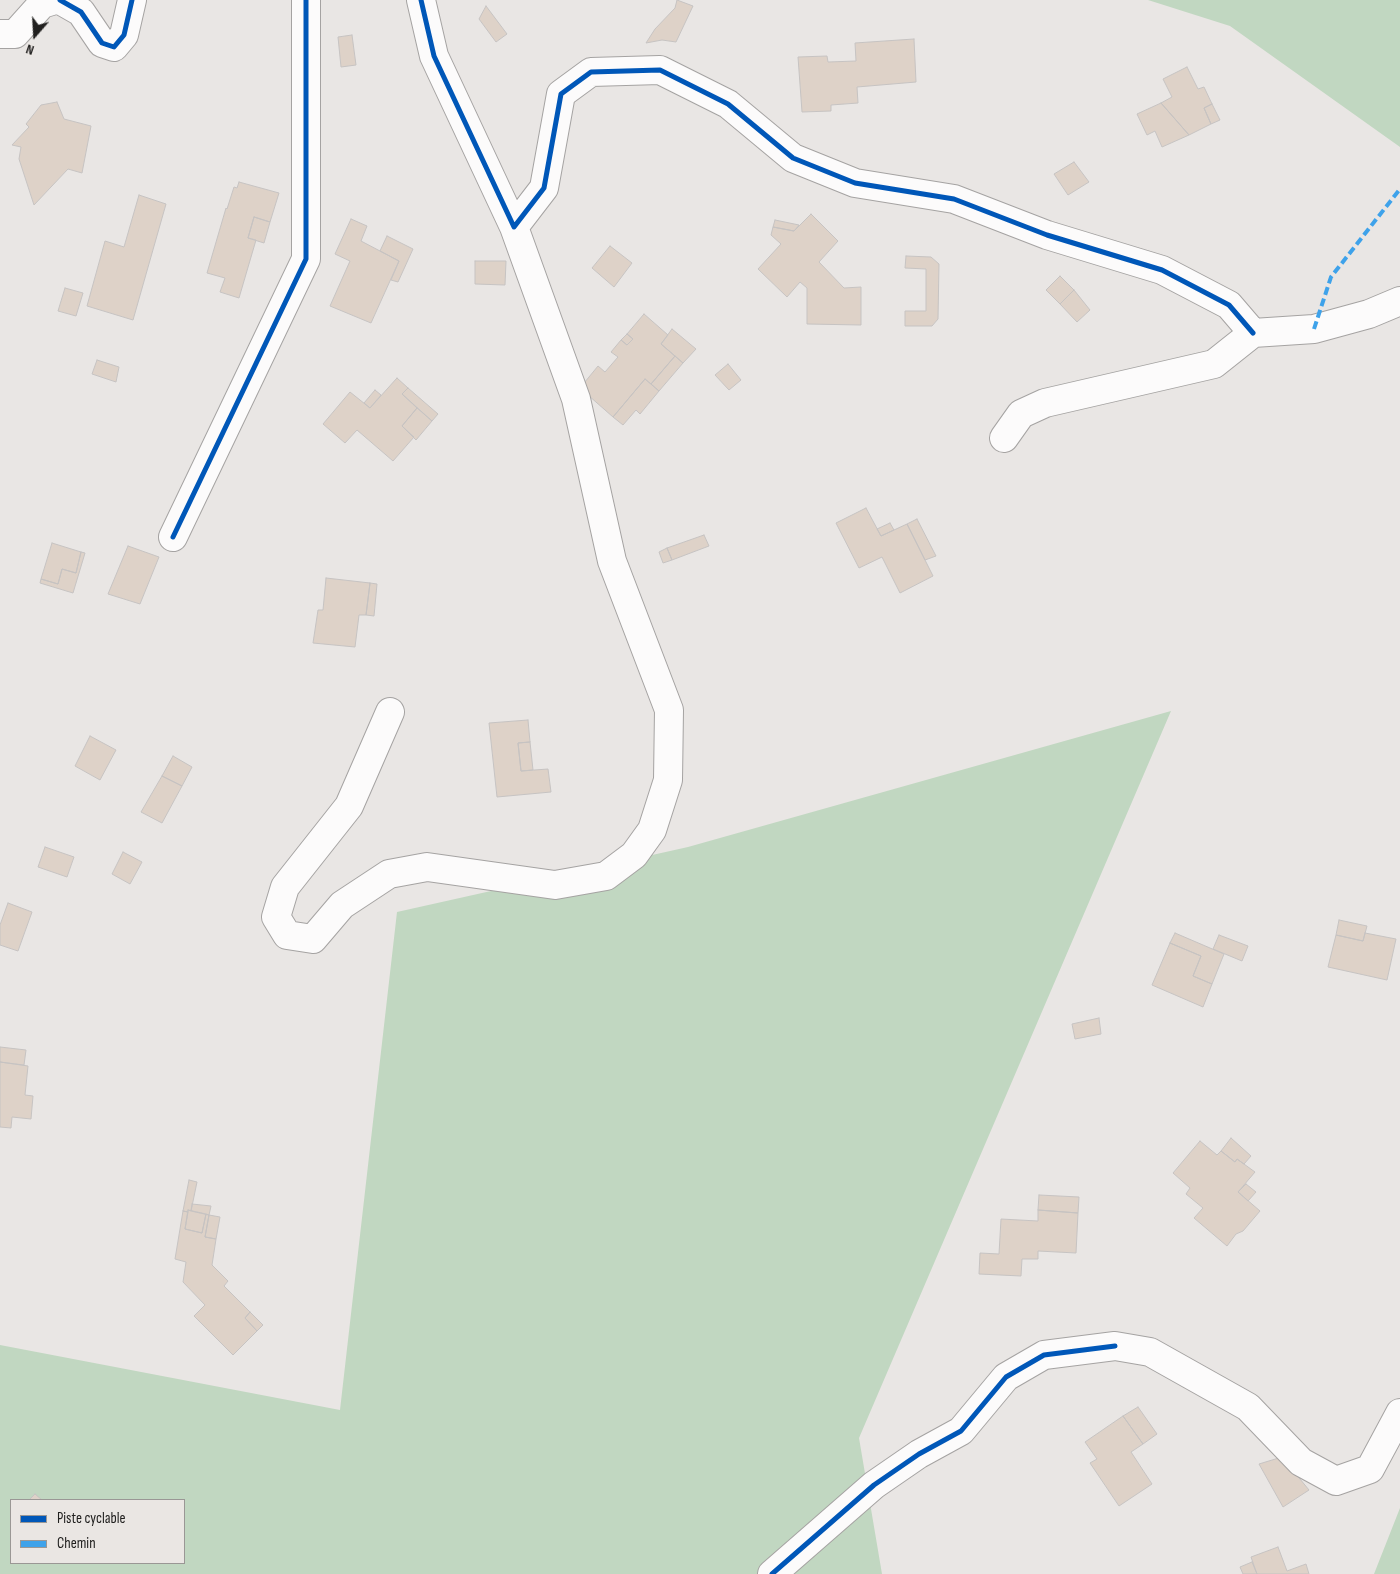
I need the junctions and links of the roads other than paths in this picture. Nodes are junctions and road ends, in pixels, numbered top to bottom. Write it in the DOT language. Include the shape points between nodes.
graph roads {
  1 [pos="56,0"];
  2 [pos="60,0"];
  3 [pos="132,0"];
  4 [pos="306,0"];
  5 [pos="422,0"];
  6 [pos="1,40"];
  7 [pos="514,227"];
  8 [pos="1400,301"];
  9 [pos="1253,333"];
  10 [pos="1004,438"];
  11 [pos="173,537"];
  12 [pos="390,712"];
  13 [pos="1400,1412"];
  14 [pos="772,1574"];
  1 -- 6 [label="street" via="42,4 14,34"];
  2 -- 3 [label="street" via="81,12 102,43 114,47 124,35"];
  4 -- 11 [label="street" via="306,259"];
  5 -- 7 [label="street" via="434,56"];
  7 -- 9 [label="street" via="544,188 561,94 591,72 660,70 728,104 793,158 855,183 954,199 1046,235 1162,270 1229,305"];
  7 -- 12 [label="street" via="576,399 612,561 669,710 668,780 652,830 634,855 606,876 555,885 427,866 389,874 342,905 313,939 287,935 276,917 285,887 349,806"];
  8 -- 9 [label="street" via="1370,314 1314,329"];
  9 -- 10 [label="street" via="1214,364 1045,403 1022,414"];
  13 -- 14 [label="street" via="1370,1469 1336,1481 1301,1462 1248,1406 1150,1352 1115,1346 1044,1355 1006,1377 961,1431 919,1454 874,1486"];
}
